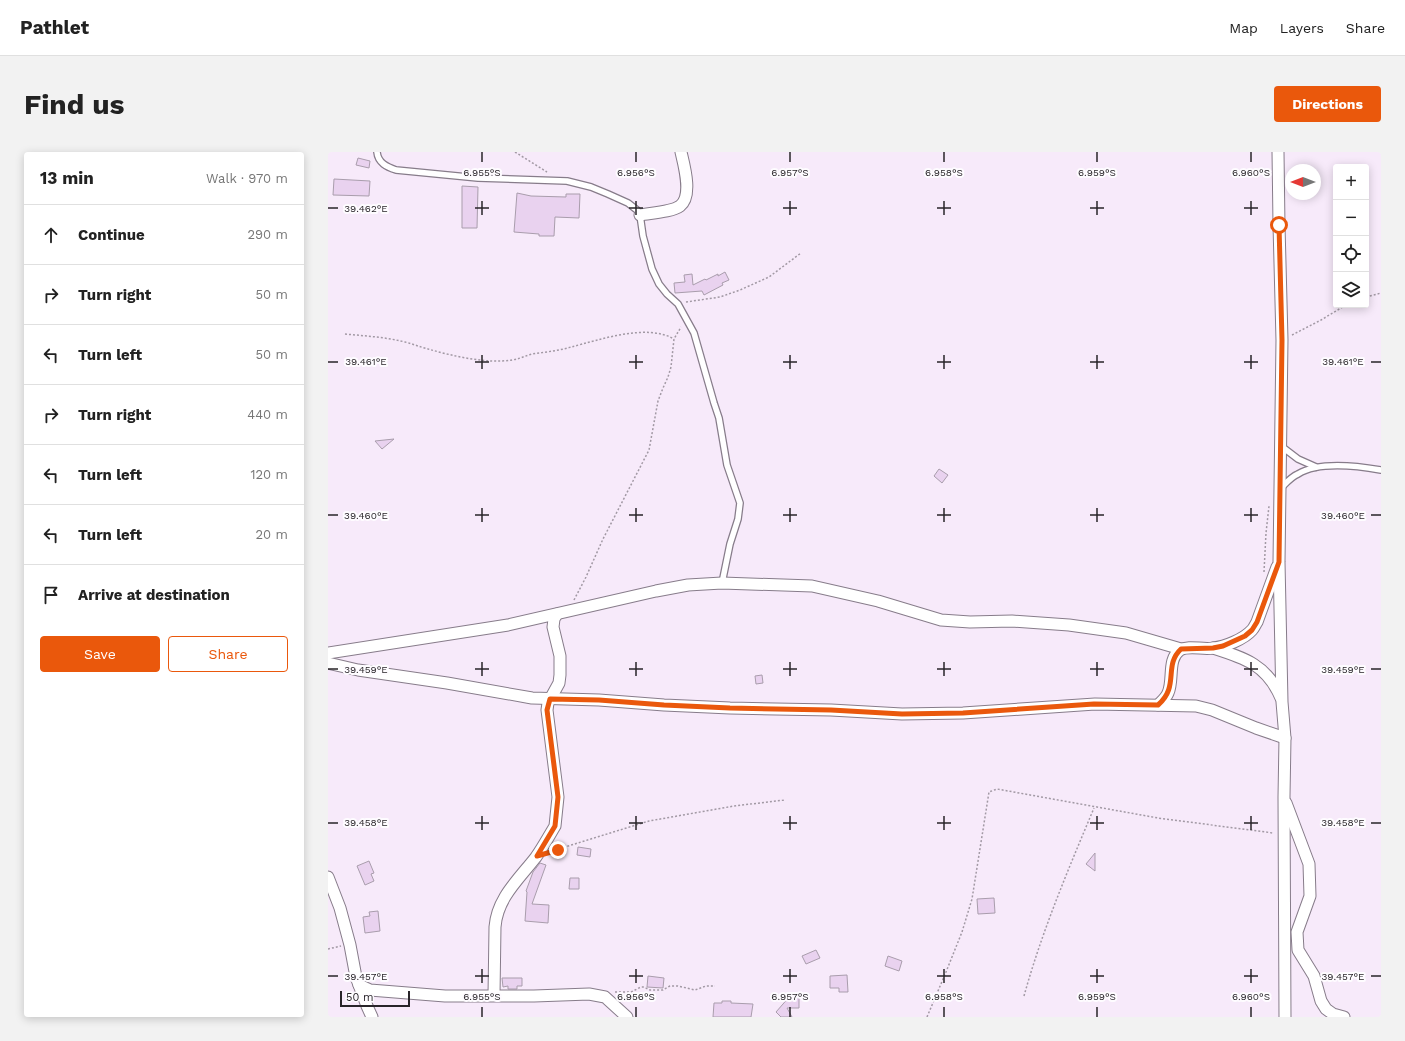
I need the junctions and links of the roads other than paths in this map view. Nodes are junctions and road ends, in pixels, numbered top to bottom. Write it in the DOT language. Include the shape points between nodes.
graph roads {
  1 [pos="377,152"];
  2 [pos="681,152"];
  3 [pos="1278,152"];
  4 [pos="640,215"];
  5 [pos="1281,445"];
  6 [pos="1316,467"];
  7 [pos="1381,470"];
  8 [pos="1280,490"];
  9 [pos="1279,562"];
  10 [pos="722,583"];
  11 [pos="561,613"];
  12 [pos="1213,648"];
  13 [pos="1181,649"];
  14 [pos="328,653"];
  15 [pos="328,663"];
  16 [pos="550,699"];
  17 [pos="1282,702"];
  18 [pos="1158,705"];
  19 [pos="1285,738"];
  20 [pos="1284,797"];
  21 [pos="328,877"];
  22 [pos="359,985"];
  23 [pos="494,995"];
  24 [pos="372,1017"];
  25 [pos="627,1017"];
  26 [pos="1285,1017"];
  27 [pos="1344,1017"];
  1 -- 4 [label="lane" via="384,165 396,170 478,178 567,181 615,197 632,206"];
  2 -- 4 [label="street" via="687,181 685,199 675,208"];
  3 -- 5 [label="street" via="1282,340"];
  4 -- 10 [label="lane" via="645,247 652,269 659,284 688,319 700,350 720,418 728,465 740,503"];
  5 -- 6 [label="lane" via="1298,459"];
  5 -- 8 [label="street"];
  6 -- 7 [label="lane" via="1350,466"];
  6 -- 8 [label="lane" via="1299,473"];
  8 -- 9 [label="street"];
  9 -- 12 [label="street" via="1252,630 1236,640"];
  9 -- 17 [label="street"];
  10 -- 11 [label="street" via="688,585"];
  10 -- 13 [label="street" via="812,586 878,601 941,620 1069,625 1126,633"];
  11 -- 14 [label="street" via="508,625"];
  11 -- 16 [label="street" via="554,619 553,627 560,656 560,675"];
  12 -- 13 [label="street"];
  12 -- 17 [label="street" via="1239,656 1257,666 1268,675 1277,688"];
  13 -- 18 [label="street" via="1173,659 1168,692"];
  15 -- 16 [label="street" via="358,670"];
  16 -- 18 [label="street" via="902,714 963,713 1094,704"];
  16 -- 23 [label="street" via="547,710 558,797 557,820 537,856 510,890 497,913"];
  17 -- 19 [label="street"];
  18 -- 19 [label="street" via="1196,706 1212,710"];
  19 -- 20 [label="street"];
  20 -- 26 [label="street"];
  20 -- 27 [label="street" via="1309,864 1310,896 1297,932 1298,950 1314,976 1326,1009"];
  21 -- 22 [label="street" via="340,908"];
  22 -- 23 [label="street" via="370,990 445,996"];
  22 -- 24 [label="street"];
  23 -- 25 [label="street" via="589,994 605,997"];
}
